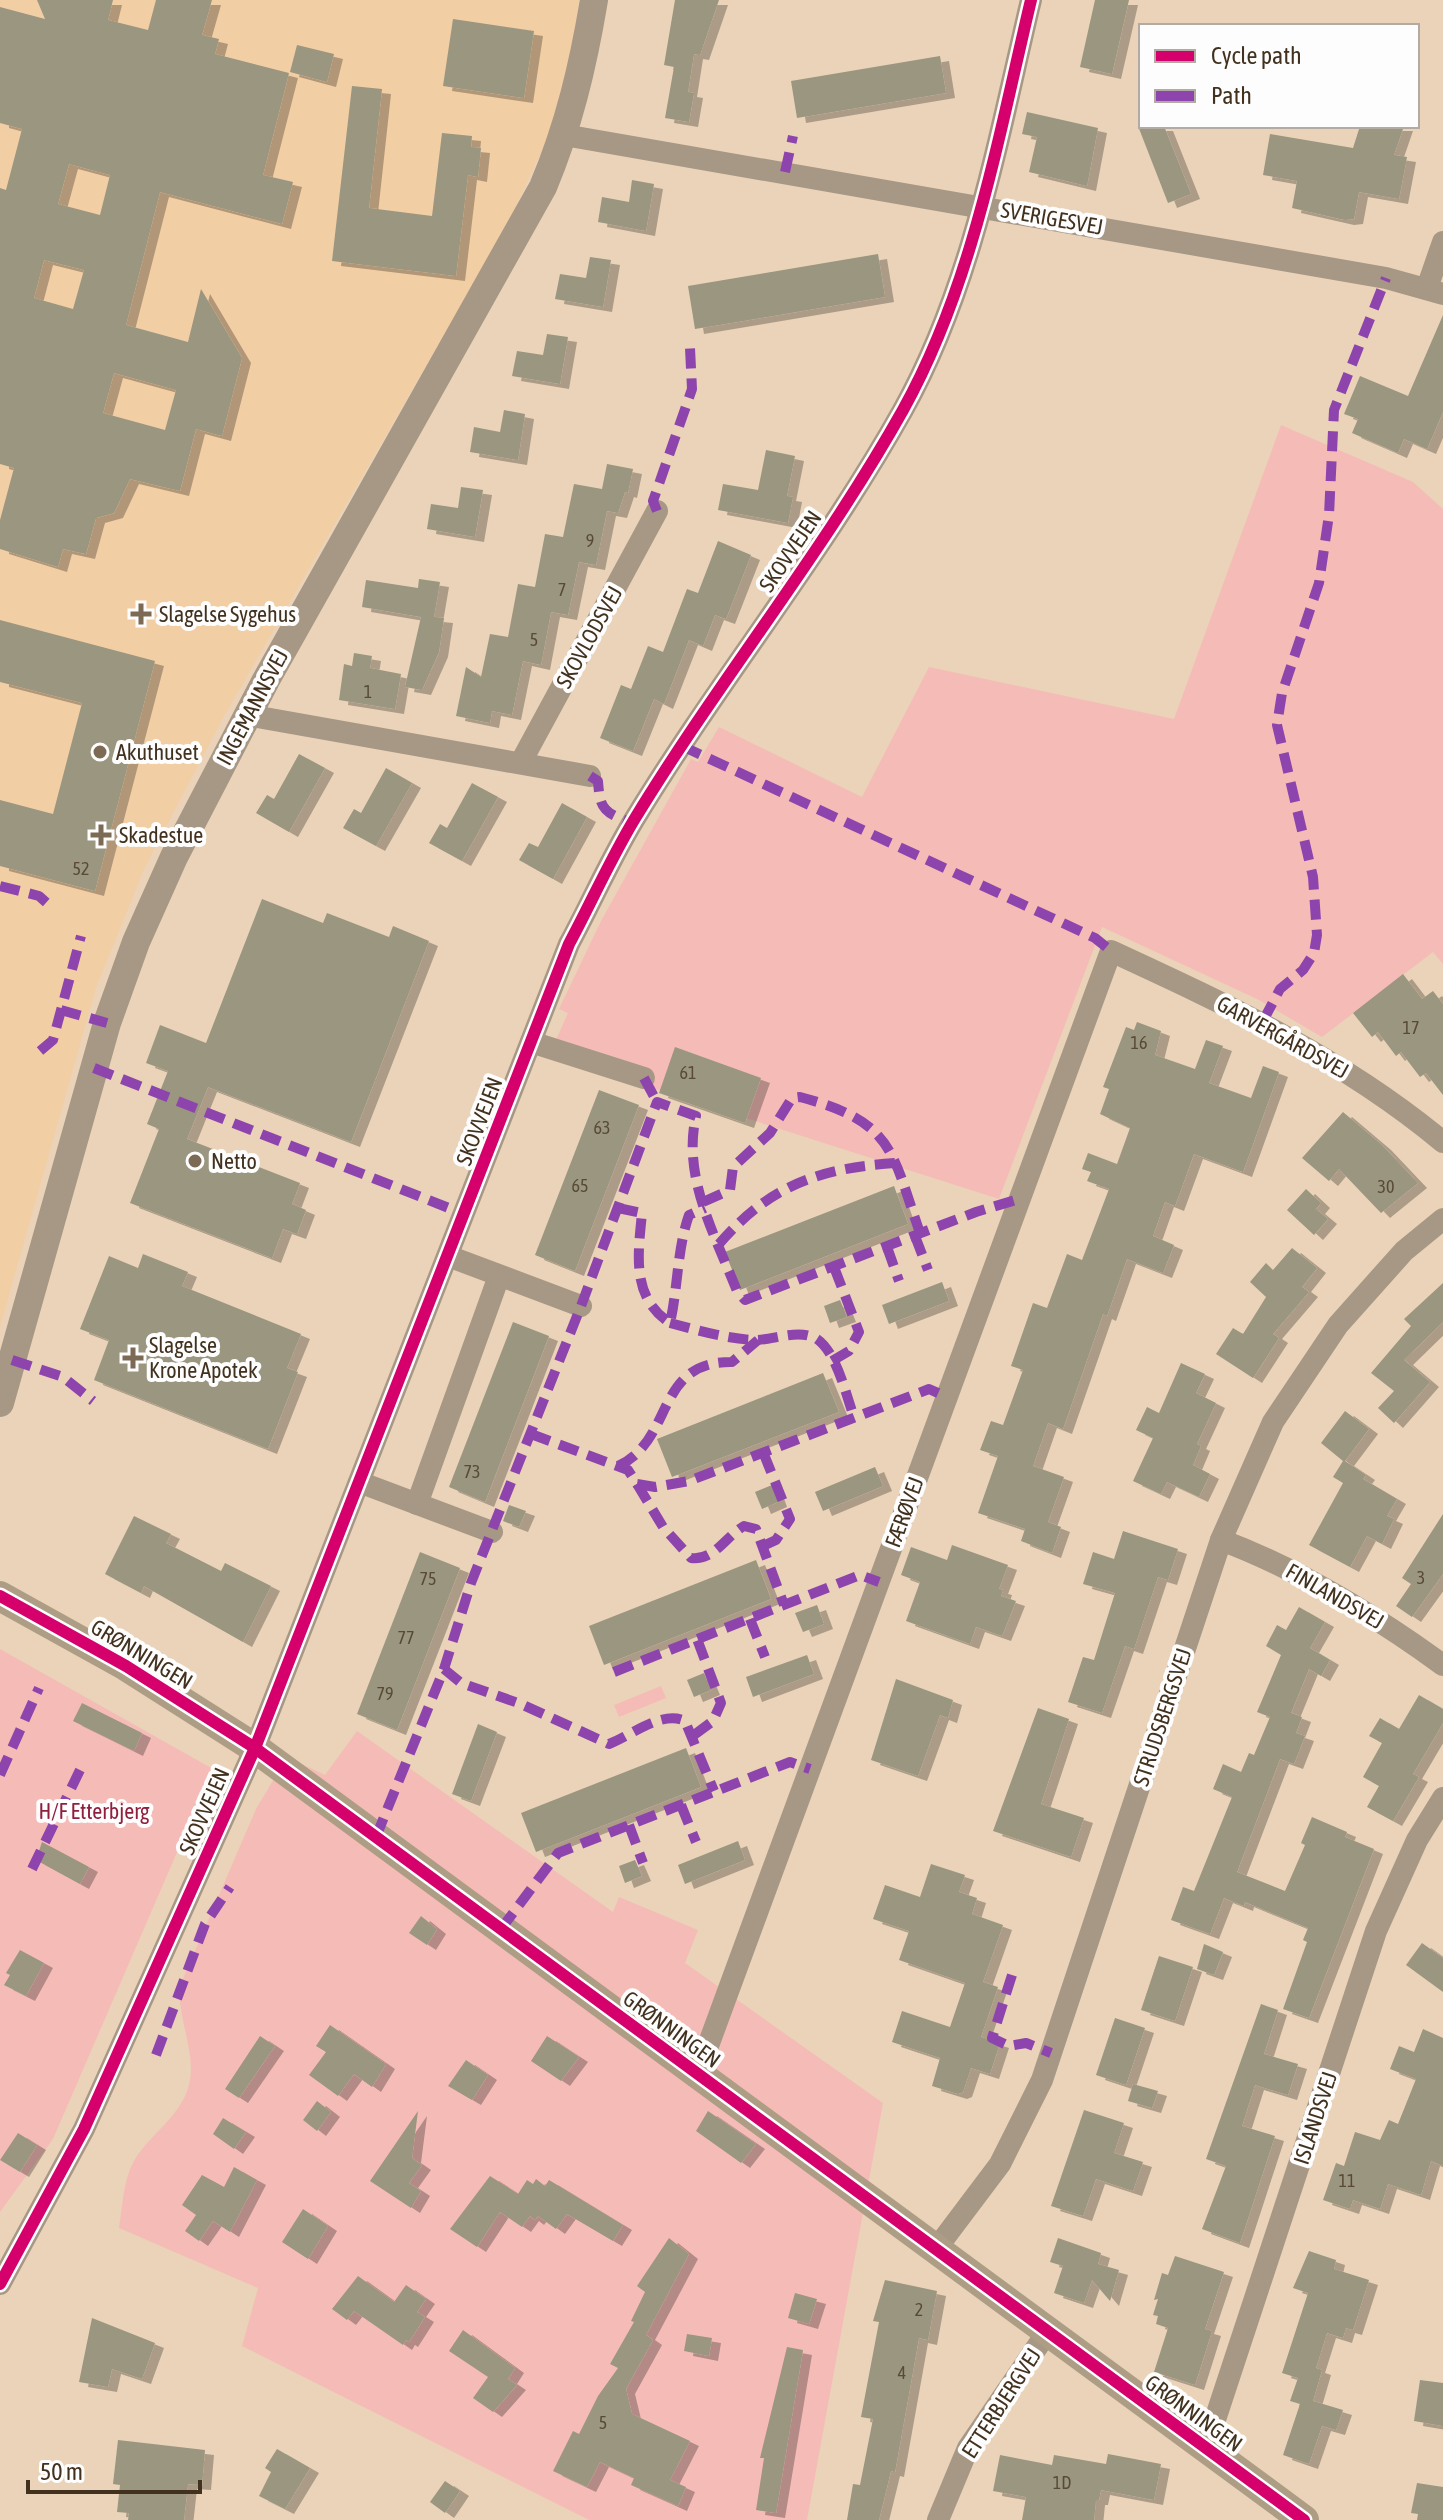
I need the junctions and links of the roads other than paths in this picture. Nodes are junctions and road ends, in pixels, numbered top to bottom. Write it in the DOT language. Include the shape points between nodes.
graph roads {
  1 [pos="594,0"];
  2 [pos="1031,0"];
  3 [pos="564,135"];
  4 [pos="982,206"];
  5 [pos="1443,242"];
  6 [pos="1435,291"];
  7 [pos="657,511"];
  8 [pos="247,715"];
  9 [pos="521,762"];
  10 [pos="590,776"];
  11 [pos="1111,951"];
  12 [pos="531,1042"];
  13 [pos="644,1078"];
  14 [pos="1443,1142"];
  15 [pos="1443,1219"];
  16 [pos="448,1256"];
  17 [pos="499,1276"];
  18 [pos="581,1306"];
  19 [pos="0,1403"];
  20 [pos="359,1482"];
  21 [pos="417,1504"];
  22 [pos="492,1532"];
  23 [pos="1221,1540"];
  24 [pos="0,1596"];
  25 [pos="1443,1665"];
  26 [pos="255,1748"];
  27 [pos="1443,1798"];
  28 [pos="698,2073"];
  29 [pos="936,2249"];
  30 [pos="0,2284"];
  31 [pos="1048,2331"];
  32 [pos="1206,2447"];
  33 [pos="938,2520"];
  34 [pos="1304,2520"];
  1 -- 3 [label="street, INGEMANNSVEJ" via="582,77"];
  2 -- 4 [label="street, SKOVVEJEN"];
  3 -- 4 [label="street, SVERIGESVEJ"];
  3 -- 8 [label="street, INGEMANNSVEJ" via="543,187"];
  4 -- 6 [label="street, SVERIGESVEJ"];
  4 -- 12 [label="street, SKOVVEJEN" via="951,305 904,408 823,539 632,823 569,944"];
  5 -- 6 [label="street"];
  7 -- 9 [label="street, SKOVLODSVEJ"];
  8 -- 9 [label="street"];
  8 -- 19 [label="street, INGEMANNSVEJ" via="174,857 117,996"];
  9 -- 10 [label="street"];
  11 -- 14 [label="street, GARVERGÅRDSVEJ" via="1263,1021 1351,1074"];
  11 -- 28 [label="street, FÆRØVEJ"];
  12 -- 13 [label="street"];
  12 -- 16 [label="street, SKOVVEJEN"];
  15 -- 23 [label="street, STRUDSBERGSVEJ" via="1404,1251 1338,1325 1273,1422"];
  16 -- 17 [label="street"];
  16 -- 20 [label="street, SKOVVEJEN"];
  17 -- 18 [label="street"];
  17 -- 21 [label="street"];
  20 -- 21 [label="street"];
  20 -- 26 [label="street, SKOVVEJEN"];
  21 -- 22 [label="street"];
  23 -- 25 [label="street, FINLANDSVEJ" via="1267,1557 1368,1612"];
  23 -- 29 [label="street, STRUDSBERGSVEJ" via="1042,2080 1000,2164"];
  24 -- 26 [label="main road, GRØNNINGEN" via="126,1666"];
  26 -- 28 [label="main road, GRØNNINGEN"];
  26 -- 30 [label="street, SKOVVEJEN" via="84,2129"];
  27 -- 32 [label="street, ISLANDSVEJ" via="1417,1840 1376,1931"];
  28 -- 29 [label="main road, GRØNNINGEN"];
  29 -- 31 [label="main road, GRØNNINGEN"];
  31 -- 32 [label="main road, GRØNNINGEN"];
  31 -- 33 [label="street, ETTERBJERGVEJ" via="968,2448"];
  32 -- 34 [label="main road, GRØNNINGEN"];
}
